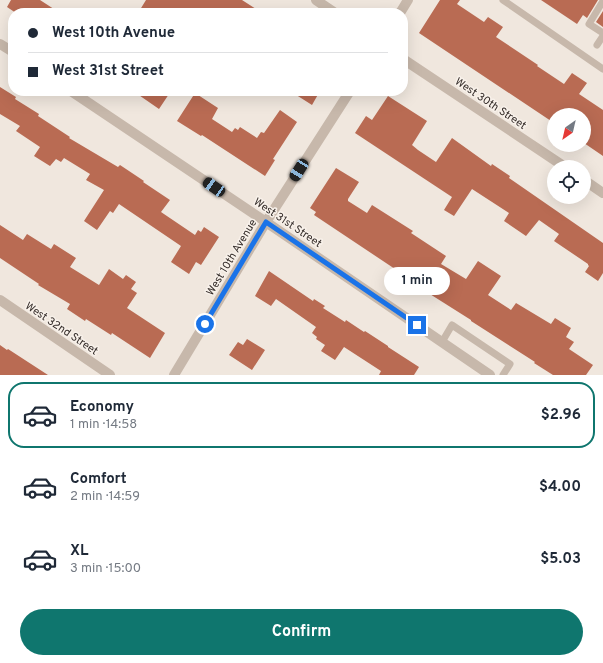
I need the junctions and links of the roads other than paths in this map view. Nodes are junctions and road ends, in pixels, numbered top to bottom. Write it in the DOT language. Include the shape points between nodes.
graph roads {
  1 [pos="316,0"];
  2 [pos="503,0"];
  3 [pos="603,1"];
  4 [pos="328,8"];
  5 [pos="603,34"];
  6 [pos="597,45"];
  7 [pos="408,62"];
  8 [pos="603,69"];
  9 [pos="78,96"];
  10 [pos="347,96"];
  11 [pos="554,160"];
  12 [pos="591,185"];
  13 [pos="603,193"];
  14 [pos="266,222"];
  15 [pos="0,300"];
  16 [pos="442,342"];
  17 [pos="110,375"];
  18 [pos="174,375"];
  19 [pos="490,375"];
  20 [pos="503,375"];
  1 -- 4 [label="street"];
  2 -- 8 [label="lane"];
  3 -- 5 [label="lane" via="589,24"];
  5 -- 6 [label="lane"];
  7 -- 11 [label="street, West 30th Street"];
  9 -- 14 [label="street, West 31st Street"];
  10 -- 14 [label="street, West 10th Avenue"];
  12 -- 13 [label="street"];
  14 -- 16 [label="street, West 31st Street"];
  14 -- 18 [label="street, West 10th Avenue"];
  15 -- 17 [label="street, West 32nd Street"];
  16 -- 19 [label="street, West 31st Street"];
  16 -- 20 [label="lane" via="452,325 510,364"];
}
